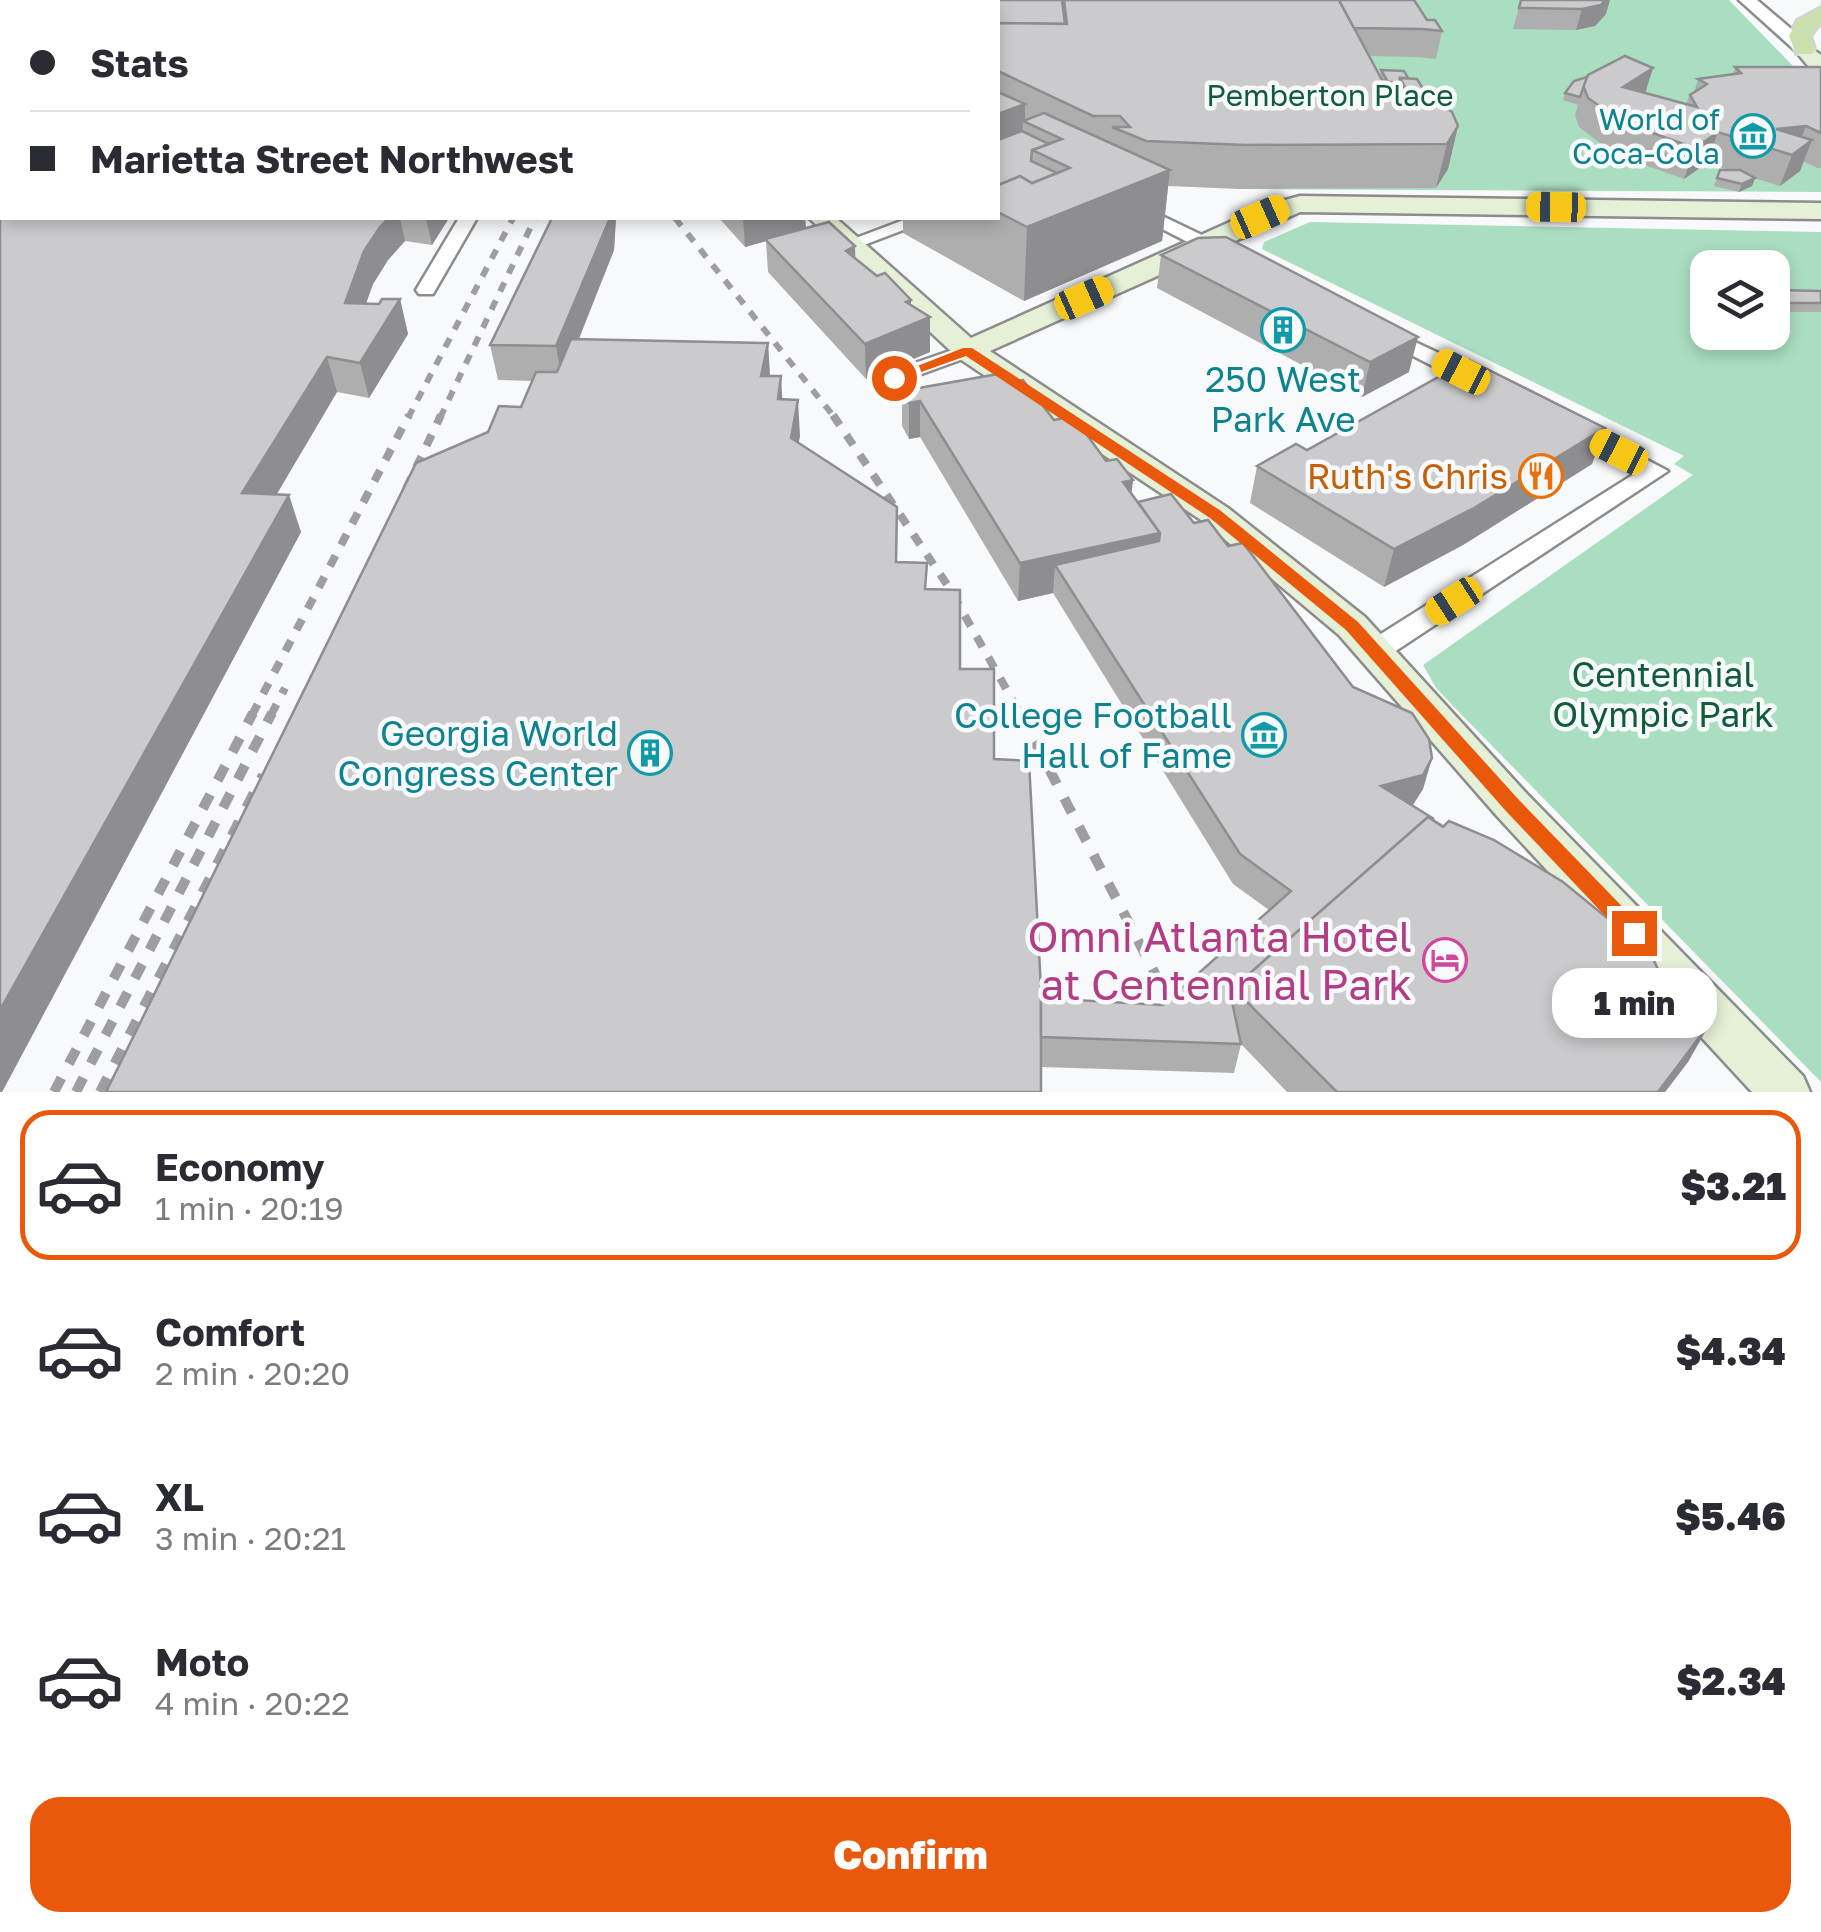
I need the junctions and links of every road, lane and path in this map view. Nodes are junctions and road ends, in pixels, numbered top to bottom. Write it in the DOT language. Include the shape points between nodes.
graph roads {
  1 [pos="1746,0"];
  2 [pos="1816,21"];
  3 [pos="1772,25"];
  4 [pos="1804,50"];
  5 [pos="1821,67"];
  6 [pos="1119,199"];
  7 [pos="1821,212"];
  8 [pos="467,220"];
  9 [pos="824,220"];
  10 [pos="920,220"];
  11 [pos="849,244"];
  12 [pos="1204,244"];
  13 [pos="1239,260"];
  14 [pos="426,290"];
  15 [pos="1369,326"];
  16 [pos="968,351"];
  17 [pos="894,378"];
  18 [pos="1507,394"];
  19 [pos="1556,420"];
  20 [pos="1376,651"];
  21 [pos="1785,1092"];
  1 -- 3 [label="street"];
  2 -- 3 [label="street"];
  2 -- 4 [label="main road" via="1800,36"];
  3 -- 4 [label="street"];
  4 -- 5 [label="main road"];
  6 -- 12 [label="street"];
  7 -- 12 [label="main road" via="1314,204 1279,209"];
  8 -- 14 [label="street"];
  9 -- 11 [label="main road"];
  10 -- 11 [label="street"];
  11 -- 16 [label="main road"];
  12 -- 13 [label="street"];
  12 -- 16 [label="main road"];
  15 -- 18 [label="street"];
  16 -- 17 [label="street"];
  16 -- 20 [label="main road" via="1216,514"];
  19 -- 20 [label="street" via="1656,471"];
  20 -- 21 [label="main road" via="1512,805"];
}
